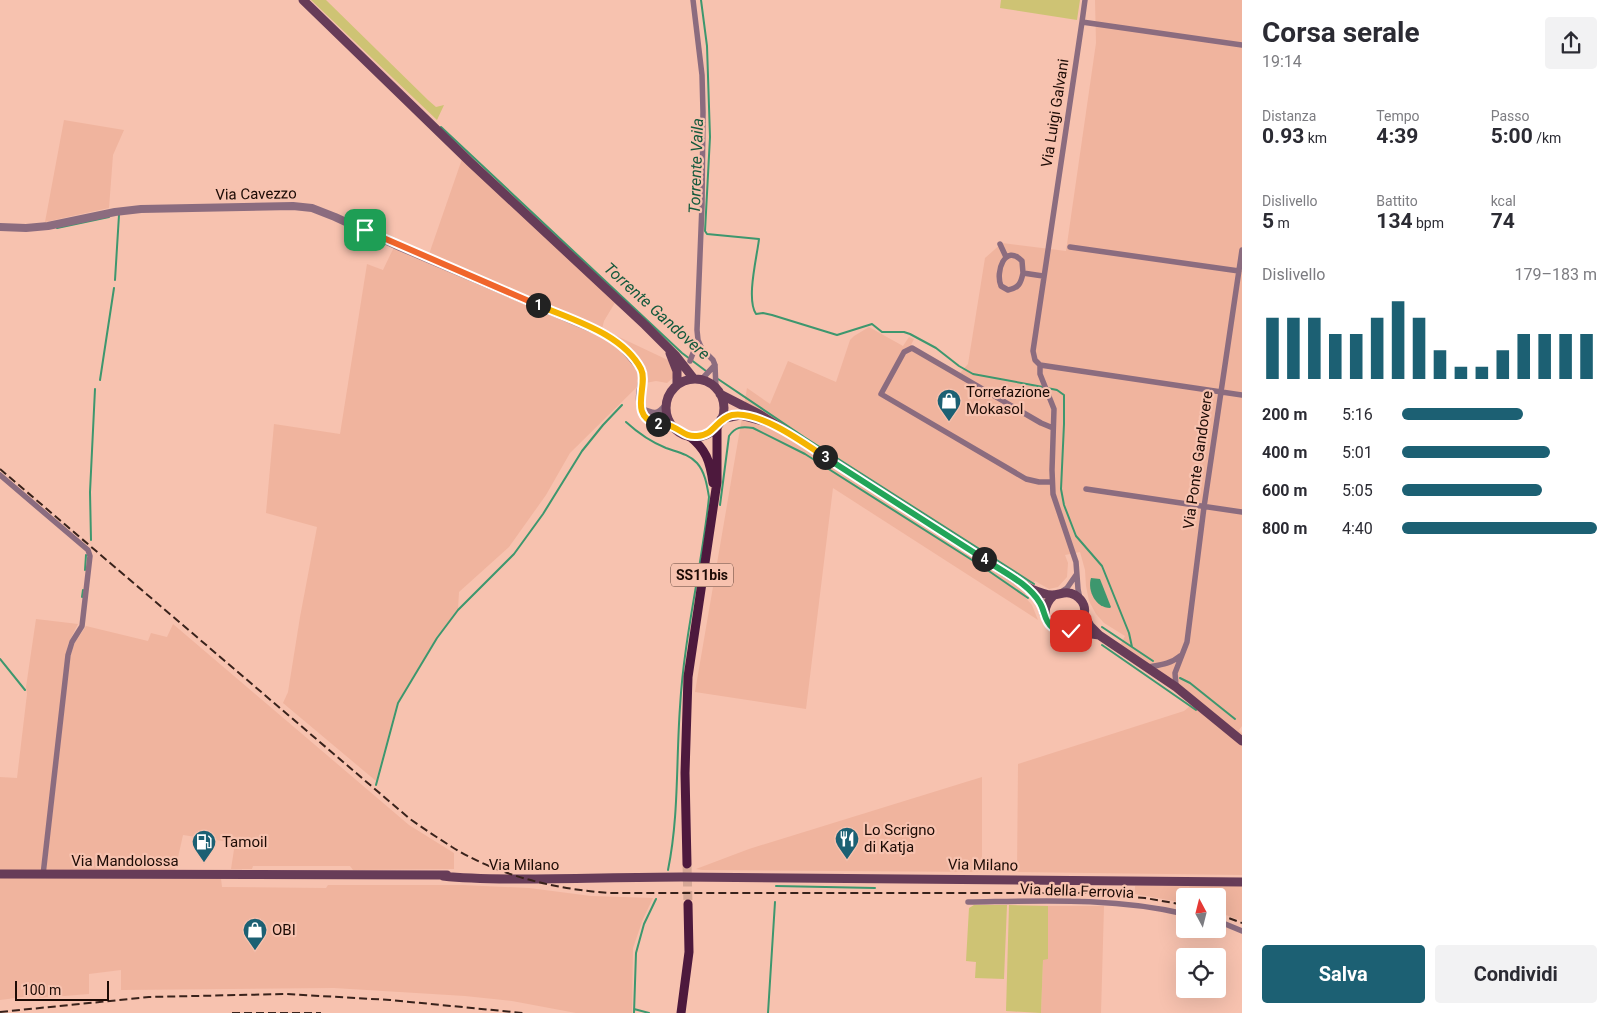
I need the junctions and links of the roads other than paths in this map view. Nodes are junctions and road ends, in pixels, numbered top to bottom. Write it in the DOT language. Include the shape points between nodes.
graph roads {
  1 [pos="303,0"];
  2 [pos="693,0"];
  3 [pos="1085,0"];
  4 [pos="1082,22"];
  5 [pos="1242,46"];
  6 [pos="0,227"];
  7 [pos="1000,244"];
  8 [pos="1070,247"];
  9 [pos="1242,250"];
  10 [pos="1006,257"];
  11 [pos="1239,271"];
  12 [pos="1023,273"];
  13 [pos="1043,276"];
  14 [pos="698,340"];
  15 [pos="666,346"];
  16 [pos="690,361"];
  17 [pos="715,365"];
  18 [pos="1040,365"];
  19 [pos="700,378"];
  20 [pos="677,385"];
  21 [pos="717,389"];
  22 [pos="1220,392"];
  23 [pos="1242,395"];
  24 [pos="666,406"];
  25 [pos="642,410"];
  26 [pos="719,422"];
  27 [pos="776,425"];
  28 [pos="672,426"];
  29 [pos="1054,428"];
  30 [pos="689,436"];
  31 [pos="0,475"];
  32 [pos="1052,482"];
  33 [pos="1086,489"];
  34 [pos="714,498"];
  35 [pos="1204,507"];
  36 [pos="1242,512"];
  37 [pos="1076,575"];
  38 [pos="1029,588"];
  39 [pos="1057,594"];
  40 [pos="1081,601"];
  41 [pos="1045,614"];
  42 [pos="1084,615"];
  43 [pos="1071,631"];
  44 [pos="1099,636"];
  45 [pos="1183,653"];
  46 [pos="1148,667"];
  47 [pos="1176,687"];
  48 [pos="1242,741"];
  49 [pos="687,864"];
  50 [pos="0,874"];
  51 [pos="44,875"];
  52 [pos="340,876"];
  53 [pos="1242,882"];
  54 [pos="968,902"];
  55 [pos="688,904"];
  56 [pos="1176,912"];
  57 [pos="1226,924"];
  58 [pos="1242,931"];
  59 [pos="681,1013"];
  1 -- 15 [label="main road"];
  2 -- 14 [label="street" via="704,112"];
  3 -- 4 [label="street, Via Luigi Galvani"];
  4 -- 5 [label="street"];
  4 -- 13 [label="street, Via Luigi Galvani"];
  6 -- 25 [label="street, Via Cavezzo" via="48,226 141,210 312,208 612,337 642,370"];
  7 -- 10 [label="street"];
  8 -- 11 [label="street"];
  9 -- 11 [label="street, Via Ponte Gandovere"];
  10 -- 12 [label="street" via="1019,258"];
  10 -- 12 [label="street" via="1000,270 1001,286 1008,290 1016,287"];
  11 -- 22 [label="street, Via Ponte Gandovere"];
  12 -- 13 [label="street"];
  13 -- 18 [label="street, Via Luigi Galvani" via="1033,351"];
  14 -- 16 [label="street"];
  14 -- 17 [label="street"];
  15 -- 19 [label="main road"];
  15 -- 20 [label="main road" via="677,370"];
  17 -- 19 [label="street"];
  17 -- 21 [label="street"];
  18 -- 22 [label="street"];
  18 -- 29 [label="street, Via Luigi Galvani" via="1040,374 1054,409"];
  19 -- 20 [label="main road"];
  19 -- 21 [label="main road"];
  20 -- 24 [label="main road"];
  21 -- 26 [label="main road" via="723,405"];
  21 -- 27 [label="main road"];
  22 -- 23 [label="street"];
  22 -- 35 [label="street, Via Ponte Gandovere"];
  24 -- 25 [label="street" via="661,413"];
  24 -- 28 [label="main road"];
  25 -- 28 [label="street" via="651,423"];
  26 -- 27 [label="main road" via="740,415"];
  26 -- 30 [label="main road" via="710,432"];
  26 -- 34 [label="main road, SS11bis"];
  27 -- 38 [label="main road"];
  28 -- 30 [label="main road"];
  29 -- 32 [label="street, Via Luigi Galvani"];
  29 -- 32 [label="street" via="912,348 904,352 881,394 1026,479"];
  30 -- 34 [label="main road, SS11bis" via="706,453"];
  31 -- 51 [label="street" via="88,550 90,556 82,626 68,655"];
  32 -- 37 [label="street, Via Luigi Galvani" via="1076,562"];
  33 -- 35 [label="street"];
  34 -- 49 [label="main road, SS11bis" via="688,677"];
  35 -- 36 [label="street"];
  35 -- 45 [label="street, Via Ponte Gandovere"];
  37 -- 39 [label="street" via="1067,588"];
  37 -- 40 [label="street, Via Luigi Galvani"];
  38 -- 39 [label="main road"];
  38 -- 41 [label="main road"];
  39 -- 40 [label="main road" via="1068,593"];
  39 -- 41 [label="main road" via="1048,600"];
  40 -- 42 [label="main road"];
  41 -- 43 [label="main road" via="1051,627"];
  42 -- 43 [label="main road" via="1082,622"];
  42 -- 44 [label="main road"];
  43 -- 44 [label="main road"];
  44 -- 46 [label="main road"];
  45 -- 46 [label="street" via="1176,660"];
  45 -- 47 [label="street, Via Ponte Gandovere" via="1175,673"];
  46 -- 47 [label="main road"];
  47 -- 48 [label="main road"];
  50 -- 51 [label="main road, Via Mandolossa"];
  51 -- 52 [label="main road, Via Mandolossa"];
  52 -- 53 [label="main road, Via Milano" via="555,874"];
  54 -- 56 [label="street, Via della Ferrovia" via="1110,902"];
  55 -- 59 [label="main road" via="689,952"];
  57 -- 58 [label="street"];
}
